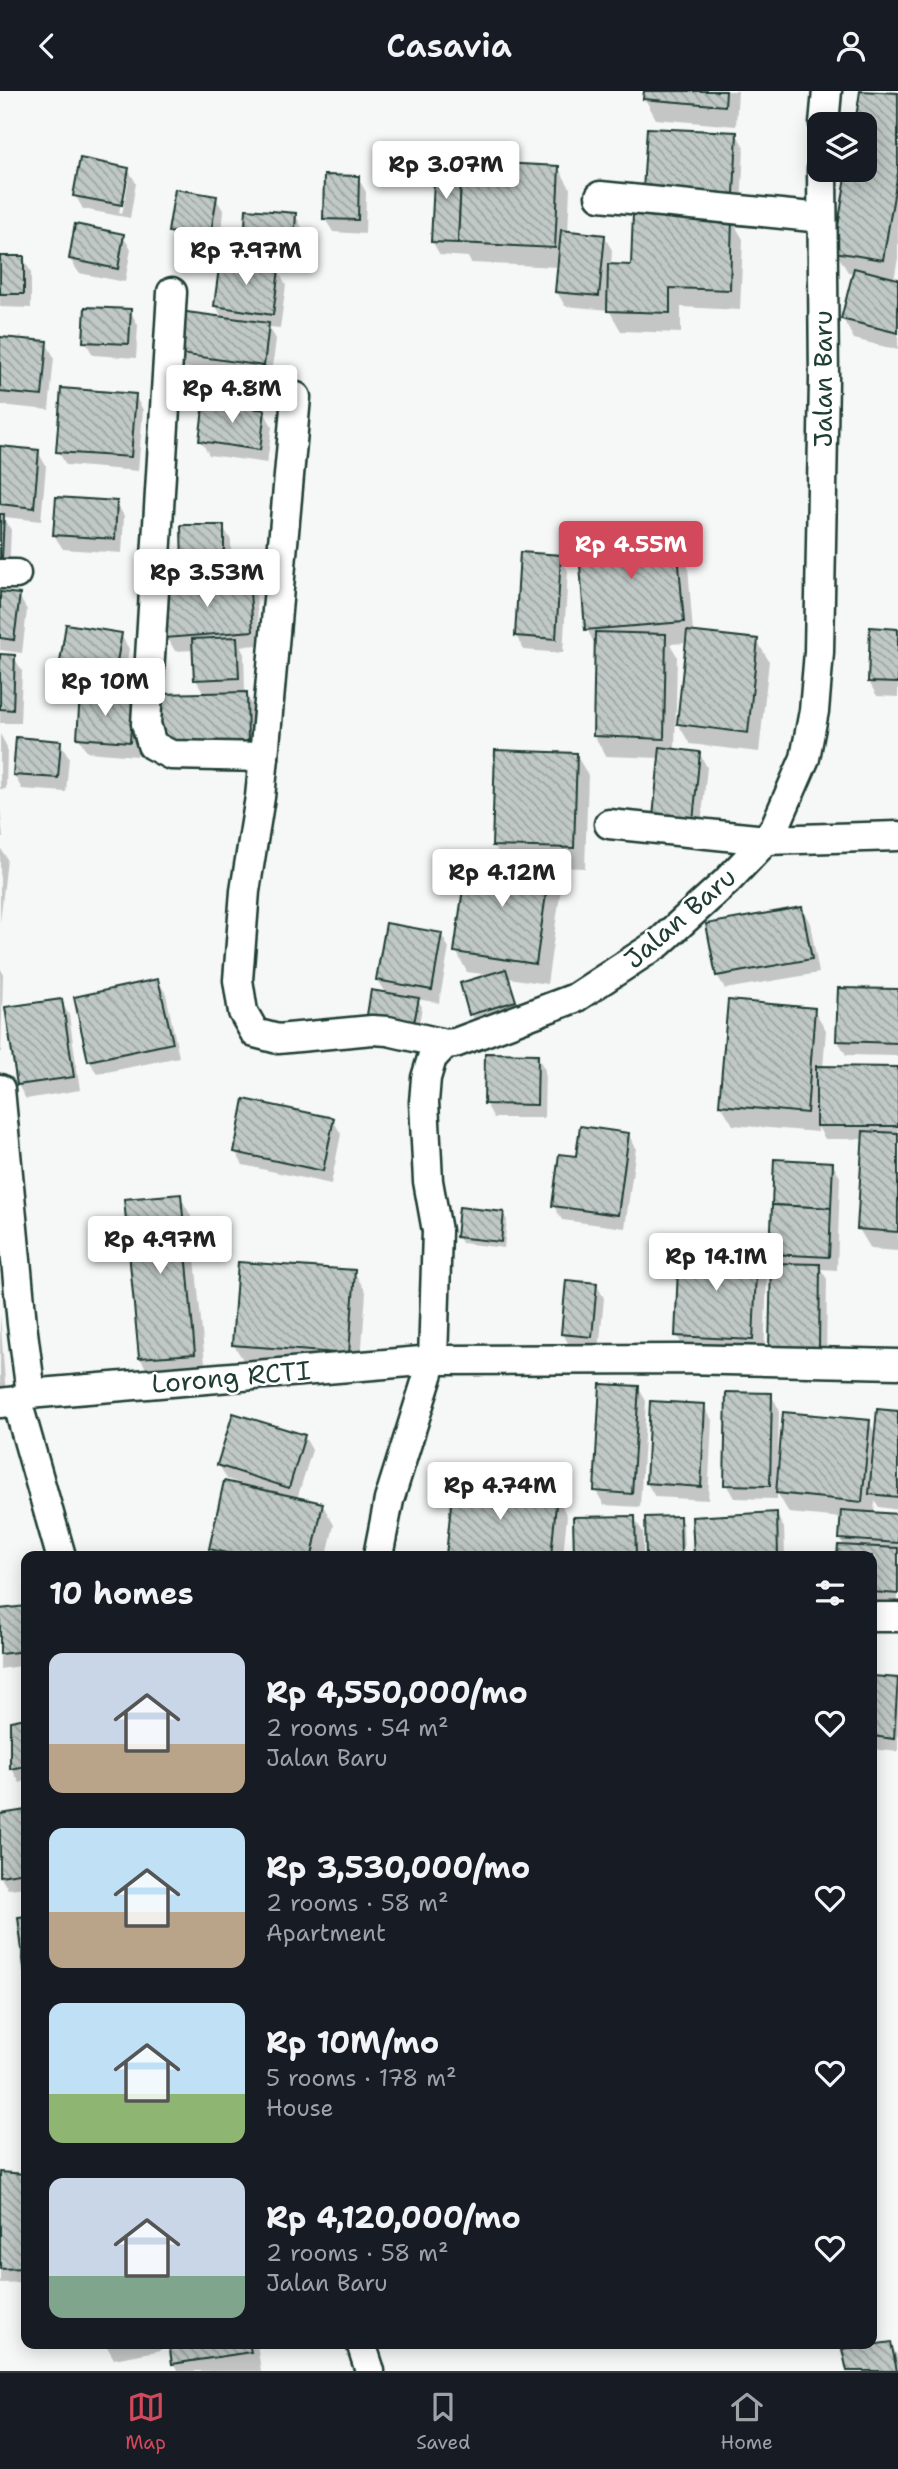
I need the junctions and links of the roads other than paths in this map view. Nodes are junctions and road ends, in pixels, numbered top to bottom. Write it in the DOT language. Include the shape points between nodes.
graph roads {
  1 [pos="827,91"];
  2 [pos="825,112"];
  3 [pos="822,182"];
  4 [pos="600,197"];
  5 [pos="822,218"];
  6 [pos="172,292"];
  7 [pos="296,397"];
  8 [pos="264,757"];
  9 [pos="608,824"];
  10 [pos="898,836"];
  11 [pos="765,840"];
  12 [pos="445,1044"];
  13 [pos="0,1089"];
  14 [pos="433,1360"];
  15 [pos="898,1364"];
  16 [pos="15,1399"];
  17 [pos="60,1551"];
  18 [pos="379,1551"];
  19 [pos="877,1617"];
  20 [pos="898,1617"];
  21 [pos="363,2349"];
  22 [pos="370,2371"];
  1 -- 2 [label="street"];
  3 -- 5 [label="street, Jalan Baru"];
  4 -- 5 [label="street"];
  5 -- 11 [label="street, Jalan Baru" via="824,379 814,711 805,758"];
  6 -- 8 [label="street" via="146,725 152,745 171,755"];
  7 -- 8 [label="street"];
  8 -- 12 [label="street" via="238,980 243,1012 255,1033 278,1039 372,1030"];
  9 -- 11 [label="street"];
  10 -- 11 [label="street"];
  11 -- 12 [label="street, Jalan Baru" via="659,943 609,978 575,998"];
  12 -- 14 [label="street" via="432,1058 424,1102 428,1181 437,1231"];
  13 -- 16 [label="street" via="30,1372"];
  14 -- 15 [label="street, Lorong RCTI"];
  14 -- 16 [label="street, Lorong RCTI"];
  14 -- 18 [label="street" via="389,1500"];
  16 -- 17 [label="street"];
  19 -- 20 [label="street"];
  21 -- 22 [label="street"];
}
